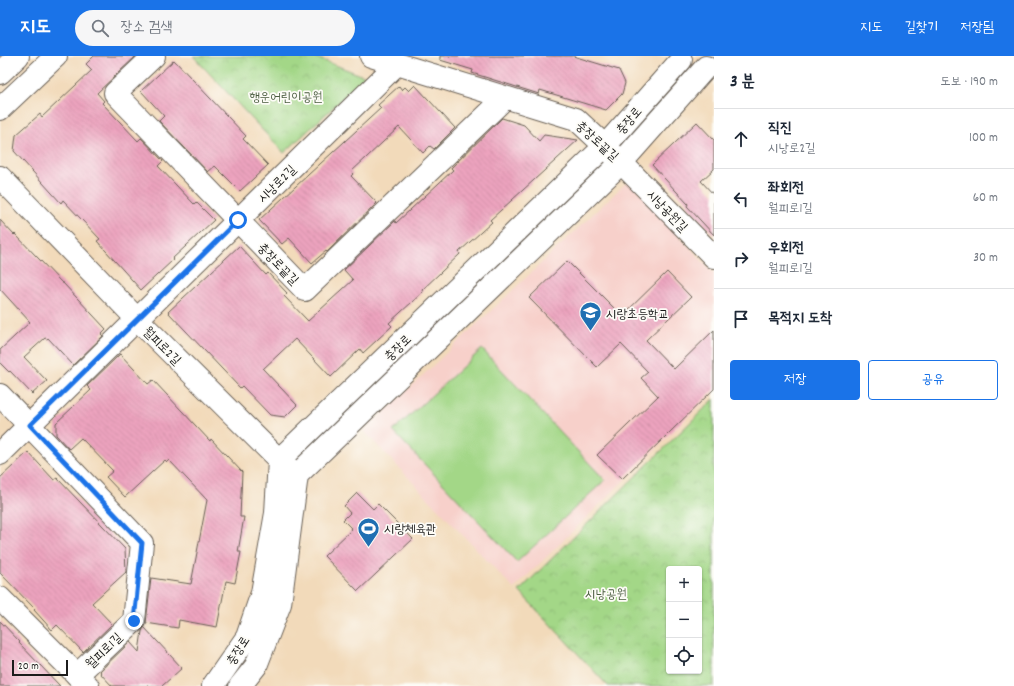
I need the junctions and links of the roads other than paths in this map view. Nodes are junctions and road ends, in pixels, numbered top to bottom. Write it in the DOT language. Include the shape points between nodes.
graph roads {
  1 [pos="18,56"];
  2 [pos="56,56"];
  3 [pos="154,56"];
  4 [pos="371,56"];
  5 [pos="674,58"];
  6 [pos="397,64"];
  7 [pos="710,68"];
  8 [pos="0,73"];
  9 [pos="505,98"];
  10 [pos="0,109"];
  11 [pos="605,146"];
  12 [pos="622,162"];
  13 [pos="0,177"];
  14 [pos="238,220"];
  15 [pos="714,257"];
  16 [pos="137,319"];
  17 [pos="0,395"];
  18 [pos="30,425"];
  19 [pos="0,454"];
  20 [pos="279,460"];
  21 [pos="297,475"];
  22 [pos="0,598"];
  23 [pos="82,680"];
  24 [pos="212,686"];
  25 [pos="240,686"];
  1 -- 8 [label="street"];
  2 -- 10 [label="street"];
  3 -- 14 [label="street, 충장로끝길" via="115,93"];
  4 -- 6 [label="street, 충장로끝길"];
  5 -- 7 [label="street"];
  5 -- 11 [label="street, 충장로"];
  6 -- 9 [label="street, 충장로끝길"];
  6 -- 14 [label="street, 시낭로2길"];
  7 -- 12 [label="street, 충장로"];
  9 -- 11 [label="street, 충장로끝길" via="576,119"];
  9 -- 14 [label="street, 충장로끝길" via="305,290"];
  11 -- 12 [label="street, 충장로끝길"];
  11 -- 20 [label="street, 충장로"];
  12 -- 15 [label="street, 시낭공원길"];
  12 -- 21 [label="street, 충장로"];
  13 -- 16 [label="street, 월피로2길"];
  14 -- 16 [label="street, 시낭로2길"];
  16 -- 18 [label="street, 시낭로2길"];
  16 -- 20 [label="street, 월피로2길"];
  17 -- 18 [label="street, 월피로1길"];
  18 -- 19 [label="street, 시낭로2길"];
  18 -- 23 [label="street, 월피로1길" via="142,543 134,621"];
  20 -- 21 [label="street, 월피로2길"];
  20 -- 24 [label="street, 충장로" via="276,513 262,593 247,637"];
  21 -- 25 [label="street, 충장로" via="280,604 256,666"];
  22 -- 23 [label="street"];
}
